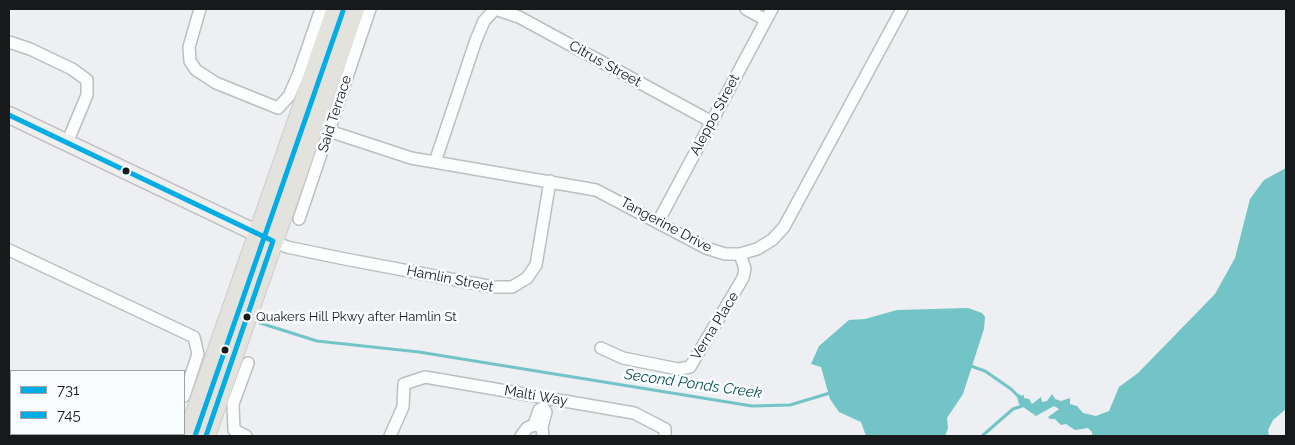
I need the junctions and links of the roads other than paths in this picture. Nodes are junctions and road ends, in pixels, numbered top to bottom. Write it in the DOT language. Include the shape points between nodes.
graph roads {
  1 [pos="200,9"];
  2 [pos="321,9"];
  3 [pos="336,9"];
  4 [pos="355,9"];
  5 [pos="370,9"];
  6 [pos="495,9"];
  7 [pos="746,9"];
  8 [pos="772,9"];
  9 [pos="902,9"];
  10 [pos="766,20"];
  11 [pos="9,42"];
  12 [pos="9,115"];
  13 [pos="712,122"];
  14 [pos="329,131"];
  15 [pos="67,143"];
  16 [pos="435,162"];
  17 [pos="550,181"];
  18 [pos="299,219"];
  19 [pos="658,222"];
  20 [pos="265,237"];
  21 [pos="9,250"];
  22 [pos="740,254"];
  23 [pos="601,348"];
  24 [pos="248,363"];
  25 [pos="185,393"];
  26 [pos="545,403"];
  27 [pos="539,429"];
  28 [pos="665,432"];
  29 [pos="231,433"];
  30 [pos="187,436"];
  31 [pos="206,436"];
  32 [pos="246,436"];
  33 [pos="390,436"];
  34 [pos="522,436"];
  1 -- 2 [label="street" via="189,47 190,61 196,70 216,83 278,108 299,73"];
  3 -- 20 [label="main road"];
  4 -- 20 [label="main road"];
  5 -- 14 [label="street, Said Terrace"];
  6 -- 13 [label="street, Citrus Street" via="519,17"];
  6 -- 16 [label="street" via="484,21 476,40"];
  7 -- 10 [label="street"];
  8 -- 10 [label="street, Aleppo Street"];
  9 -- 22 [label="street, Tangerine Drive" via="784,227 772,240"];
  10 -- 13 [label="street, Aleppo Street"];
  11 -- 15 [label="street" via="72,69 87,80 87,95"];
  12 -- 15 [label="street"];
  13 -- 19 [label="street, Aleppo Street"];
  14 -- 16 [label="street, Tangerine Drive" via="403,156"];
  14 -- 18 [label="street, Said Terrace"];
  15 -- 20 [label="street"];
  16 -- 17 [label="street, Tangerine Drive"];
  17 -- 19 [label="street, Tangerine Drive" via="602,192"];
  17 -- 20 [label="street, Hamlin Street" via="536,265 527,278 512,287 493,288 340,258 287,247"];
  19 -- 22 [label="street, Tangerine Drive" via="715,252"];
  20 -- 30 [label="main road"];
  20 -- 31 [label="main road"];
  21 -- 25 [label="street" via="194,337 198,354"];
  22 -- 23 [label="street, Verna Place" via="745,269 743,278 690,367 678,369 623,358"];
  24 -- 29 [label="street" via="234,404"];
  26 -- 27 [label="street" via="539,410"];
  26 -- 28 [label="street, Malti Way" via="634,413"];
  26 -- 33 [label="street, Malti Way" via="425,377 404,384 402,412"];
  27 -- 34 [label="street" via="527,428"];
  29 -- 32 [label="street"];
}
